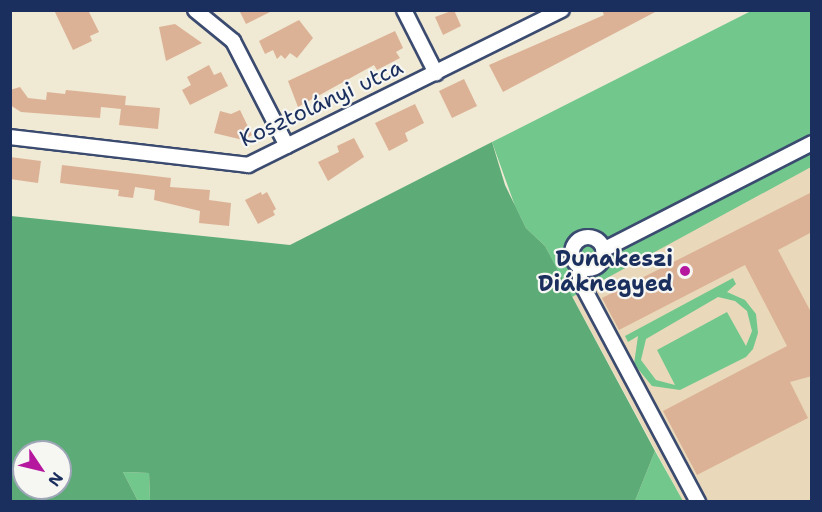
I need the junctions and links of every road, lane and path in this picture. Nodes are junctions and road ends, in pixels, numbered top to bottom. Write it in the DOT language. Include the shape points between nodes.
graph roads {
  1 [pos="195,10"];
  2 [pos="404,10"];
  3 [pos="562,10"];
  4 [pos="436,73"];
  5 [pos="10,137"];
  6 [pos="812,143"];
  7 [pos="287,146"];
  8 [pos="603,250"];
  9 [pos="580,267"];
  10 [pos="698,501"];
  1 -- 7 [label="street" via="234,41"];
  2 -- 4 [label="street"];
  3 -- 4 [label="street, Kosztolányi utca"];
  4 -- 7 [label="street, Kosztolányi utca"];
  5 -- 7 [label="street, Kosztolányi utca" via="248,165"];
  6 -- 8 [label="street"];
  8 -- 9 [label="street" via="602,260 595,267"];
  8 -- 9 [label="street" via="594,238 578,240 572,254"];
  9 -- 10 [label="street" via="580,281"];
}
